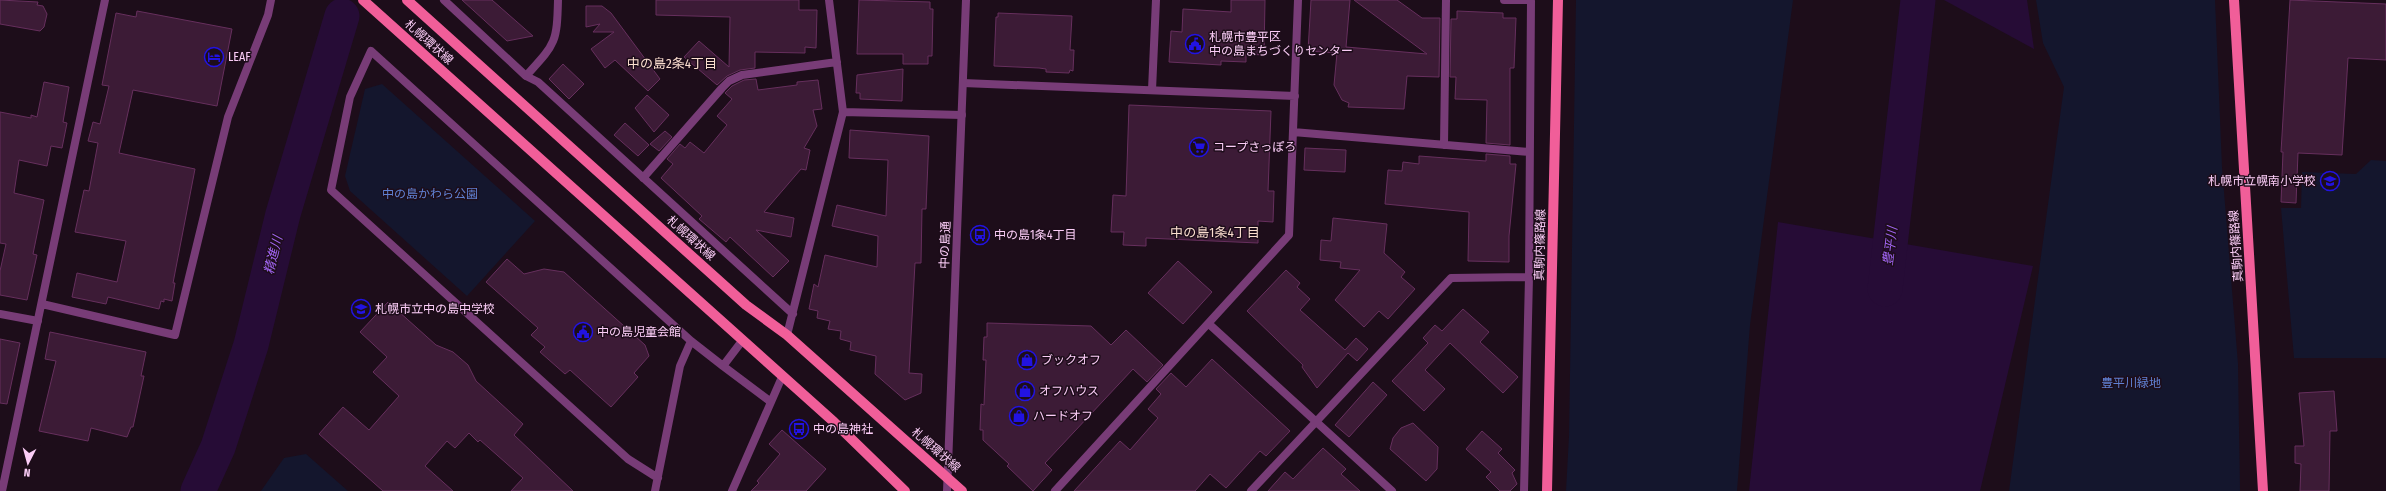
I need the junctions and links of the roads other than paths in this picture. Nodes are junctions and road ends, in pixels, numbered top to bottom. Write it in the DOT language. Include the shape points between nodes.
graph roads {
  1 [pos="105,0"];
  2 [pos="271,0"];
  3 [pos="362,0"];
  4 [pos="407,0"];
  5 [pos="444,0"];
  6 [pos="558,0"];
  7 [pos="829,0"];
  8 [pos="966,0"];
  9 [pos="1156,0"];
  10 [pos="1298,0"];
  11 [pos="1446,0"];
  12 [pos="1504,0"];
  13 [pos="1531,0"];
  14 [pos="1558,0"];
  15 [pos="2234,0"];
  16 [pos="836,62"];
  17 [pos="526,76"];
  18 [pos="963,83"];
  19 [pos="1152,90"];
  20 [pos="1295,96"];
  21 [pos="843,112"];
  22 [pos="962,115"];
  23 [pos="1293,132"];
  24 [pos="1444,145"];
  25 [pos="1529,152"];
  26 [pos="643,178"];
  27 [pos="1529,277"];
  28 [pos="42,304"];
  29 [pos="0,314"];
  30 [pos="793,314"];
  31 [pos="38,322"];
  32 [pos="1209,324"];
  33 [pos="787,336"];
  34 [pos="691,341"];
  35 [pos="742,341"];
  36 [pos="723,366"];
  37 [pos="782,377"];
  38 [pos="771,402"];
  39 [pos="1315,421"];
  40 [pos="658,478"];
  41 [pos="948,478"];
  42 [pos="2,491"];
  43 [pos="655,491"];
  44 [pos="732,491"];
  45 [pos="905,491"];
  46 [pos="947,491"];
  47 [pos="962,491"];
  48 [pos="1055,491"];
  49 [pos="1251,491"];
  50 [pos="1392,491"];
  51 [pos="1524,491"];
  52 [pos="1547,491"];
  53 [pos="2263,491"];
  1 -- 28 [label="street"];
  2 -- 28 [label="street" via="268,14 228,117 175,335"];
  3 -- 35 [label="main road, 札幌環状線"];
  4 -- 33 [label="main road, 札幌環状線" via="746,305"];
  5 -- 17 [label="street"];
  6 -- 17 [label="street" via="557,32 553,45"];
  7 -- 16 [label="street"];
  8 -- 18 [label="street, 中の島通"];
  9 -- 19 [label="street"];
  10 -- 20 [label="street"];
  11 -- 24 [label="street"];
  12 -- 13 [label="street"];
  13 -- 25 [label="street"];
  14 -- 52 [label="main road, 真駒内篠路線"];
  15 -- 53 [label="main road, 真駒内篠路線"];
  16 -- 21 [label="street"];
  16 -- 26 [label="street" via="735,77 722,88"];
  17 -- 26 [label="street" via="538,82"];
  18 -- 19 [label="street"];
  18 -- 22 [label="street, 中の島通"];
  19 -- 20 [label="street"];
  20 -- 23 [label="street"];
  21 -- 22 [label="street"];
  21 -- 30 [label="street"];
  22 -- 41 [label="street, 中の島通"];
  23 -- 24 [label="street"];
  23 -- 32 [label="street" via="1289,235"];
  24 -- 25 [label="street"];
  25 -- 27 [label="street"];
  26 -- 30 [label="street"];
  27 -- 39 [label="street" via="1451,278"];
  27 -- 51 [label="street"];
  28 -- 31 [label="street"];
  29 -- 31 [label="street"];
  30 -- 33 [label="street"];
  31 -- 42 [label="street"];
  32 -- 39 [label="street"];
  32 -- 48 [label="street"];
  33 -- 41 [label="main road, 札幌環状線"];
  34 -- 36 [label="street"];
  34 -- 40 [label="street" via="680,366"];
  34 -- 40 [label="street" via="372,51 350,97 331,190 628,459"];
  35 -- 36 [label="street"];
  35 -- 37 [label="main road, 札幌環状線"];
  36 -- 38 [label="street"];
  37 -- 38 [label="street"];
  37 -- 45 [label="main road, 札幌環状線" via="834,422"];
  38 -- 44 [label="street"];
  39 -- 49 [label="street"];
  39 -- 50 [label="street"];
  40 -- 43 [label="street"];
  41 -- 46 [label="street, 中の島通"];
  41 -- 47 [label="main road, 札幌環状線"];
}
